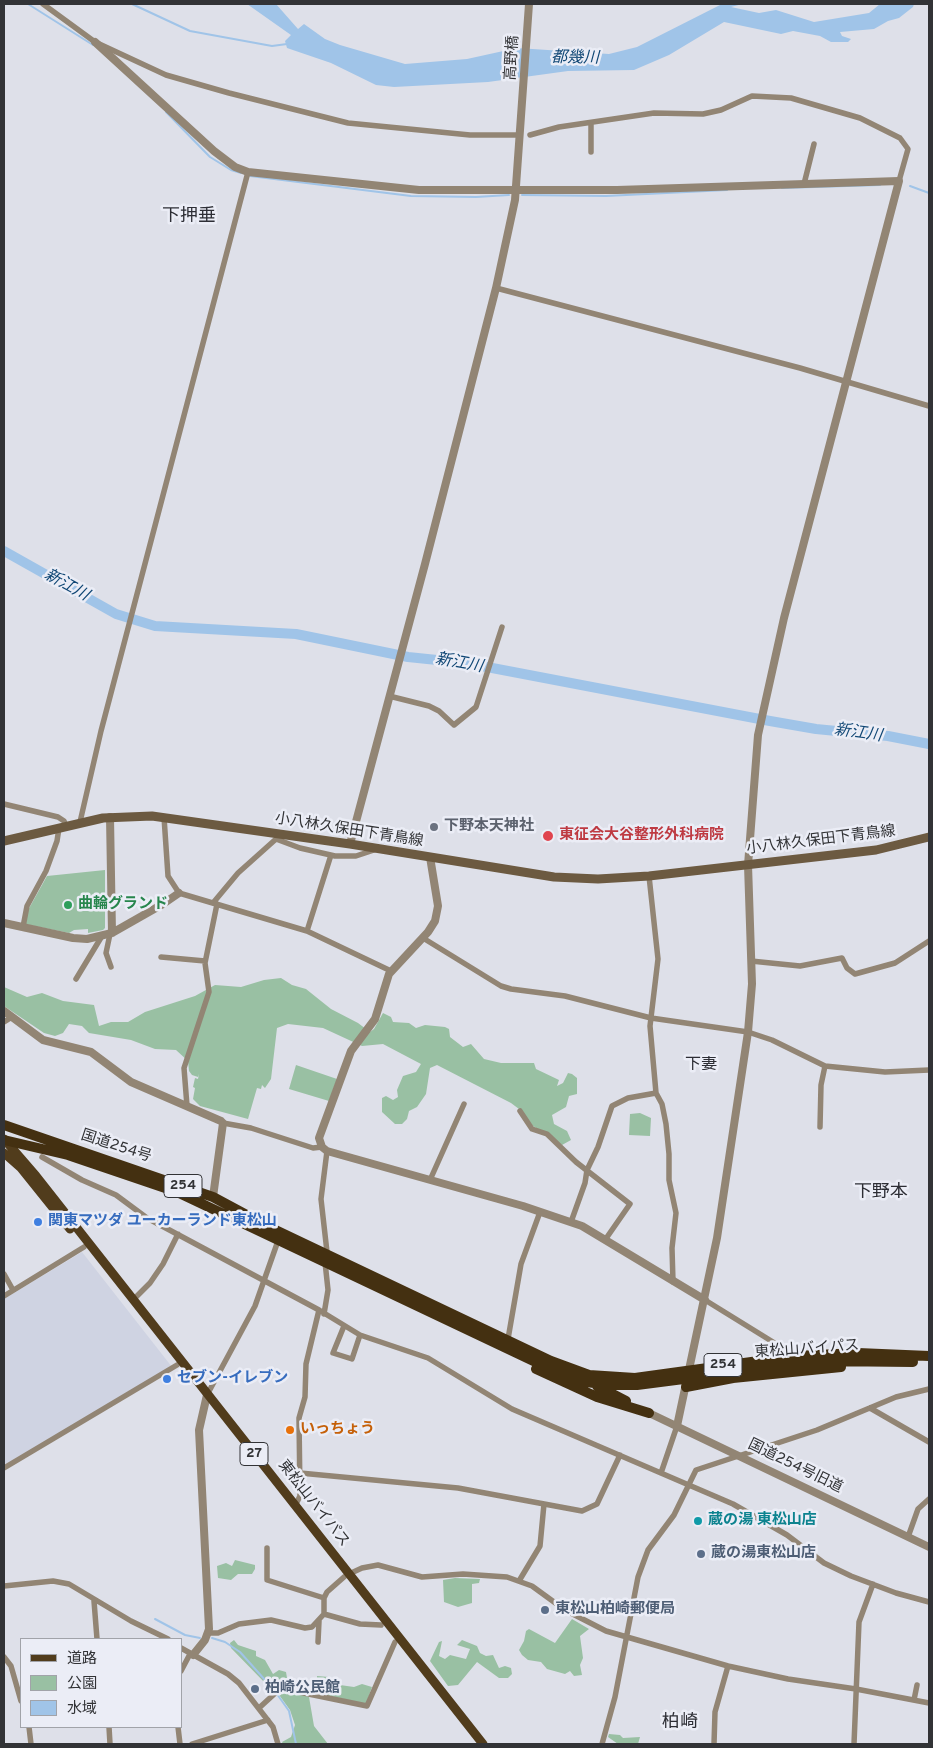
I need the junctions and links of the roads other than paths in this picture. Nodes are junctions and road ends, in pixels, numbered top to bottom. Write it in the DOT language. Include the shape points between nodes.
graph roads {
  1 [pos="43,4"];
  2 [pos="529,4"];
  3 [pos="96,42"];
  4 [pos="591,124"];
  5 [pos="516,135"];
  6 [pos="530,135"];
  7 [pos="814,144"];
  8 [pos="591,152"];
  9 [pos="248,172"];
  10 [pos="899,181"];
  11 [pos="804,184"];
  12 [pos="517,190"];
  13 [pos="496,288"];
  14 [pos="847,382"];
  15 [pos="929,406"];
  16 [pos="502,627"];
  17 [pos="389,696"];
  18 [pos="4,804"];
  19 [pos="110,817"];
  20 [pos="164,817"];
  21 [pos="80,822"];
  22 [pos="63,827"];
  23 [pos="277,836"];
  24 [pos="929,837"];
  25 [pos="4,842"];
  26 [pos="350,844"];
  27 [pos="379,849"];
  28 [pos="331,855"];
  29 [pos="430,858"];
  30 [pos="748,865"];
  31 [pos="649,876"];
  32 [pos="179,892"];
  33 [pos="215,903"];
  34 [pos="4,923"];
  35 [pos="23,927"];
  36 [pos="307,931"];
  37 [pos="108,934"];
  38 [pos="423,938"];
  39 [pos="929,941"];
  40 [pos="161,957"];
  41 [pos="205,961"];
  42 [pos="751,961"];
  43 [pos="111,967"];
  44 [pos="391,971"];
  45 [pos="76,979"];
  46 [pos="4,1011"];
  47 [pos="12,1017"];
  48 [pos="651,1018"];
  49 [pos="4,1022"];
  50 [pos="748,1032"];
  51 [pos="825,1066"];
  52 [pos="929,1070"];
  53 [pos="656,1092"];
  54 [pos="464,1104"];
  55 [pos="186,1106"];
  56 [pos="520,1111"];
  57 [pos="223,1123"];
  58 [pos="4,1125"];
  59 [pos="820,1127"];
  60 [pos="33,1136"];
  61 [pos="4,1139"];
  62 [pos="36,1147"];
  63 [pos="19,1148"];
  64 [pos="325,1149"];
  65 [pos="4,1153"];
  66 [pos="42,1158"];
  67 [pos="24,1166"];
  68 [pos="587,1170"];
  69 [pos="430,1180"];
  70 [pos="213,1197"];
  71 [pos="540,1212"];
  72 [pos="571,1222"];
  73 [pos="178,1234"];
  74 [pos="280,1235"];
  75 [pos="605,1240"];
  76 [pos="84,1248"];
  77 [pos="326,1256"];
  78 [pos="4,1274"];
  79 [pos="264,1281"];
  80 [pos="673,1282"];
  81 [pos="14,1290"];
  82 [pos="4,1296"];
  83 [pos="133,1300"];
  84 [pos="705,1300"];
  85 [pos="322,1312"];
  86 [pos="344,1326"];
  87 [pos="360,1335"];
  88 [pos="508,1339"];
  89 [pos="501,1352"];
  90 [pos="795,1356"];
  91 [pos="929,1356"];
  92 [pos="551,1360"];
  93 [pos="896,1361"];
  94 [pos="929,1363"];
  95 [pos="177,1365"];
  96 [pos="689,1370"];
  97 [pos="581,1377"];
  98 [pos="686,1387"];
  99 [pos="929,1388"];
  100 [pos="576,1389"];
  101 [pos="207,1398"];
  102 [pos="870,1408"];
  103 [pos="649,1413"];
  104 [pos="677,1426"];
  105 [pos="929,1442"];
  106 [pos="620,1455"];
  107 [pos="741,1456"];
  108 [pos="4,1468"];
  109 [pos="300,1473"];
  110 [pos="661,1473"];
  111 [pos="688,1485"];
  112 [pos="929,1499"];
  113 [pos="544,1504"];
  114 [pos="295,1506"];
  115 [pos="908,1537"];
  116 [pos="929,1547"];
  117 [pos="267,1548"];
  118 [pos="346,1575"];
  119 [pos="519,1581"];
  120 [pos="873,1584"];
  121 [pos="4,1586"];
  122 [pos="324,1598"];
  123 [pos="94,1601"];
  124 [pos="929,1602"];
  125 [pos="324,1614"];
  126 [pos="319,1621"];
  127 [pos="381,1625"];
  128 [pos="208,1633"];
  129 [pos="626,1636"];
  130 [pos="97,1638"];
  131 [pos="166,1638"];
  132 [pos="318,1642"];
  133 [pos="394,1642"];
  134 [pos="182,1649"];
  135 [pos="191,1655"];
  136 [pos="4,1657"];
  137 [pos="728,1666"];
  138 [pos="182,1669"];
  139 [pos="917,1685"];
  140 [pos="856,1689"];
  141 [pos="20,1698"];
  142 [pos="914,1700"];
  143 [pos="929,1703"];
  144 [pos="259,1708"];
  145 [pos="268,1720"];
  146 [pos="29,1728"];
  147 [pos="109,1728"];
  148 [pos="178,1728"];
  149 [pos="479,1743"];
  150 [pos="31,1744"];
  151 [pos="110,1744"];
  152 [pos="180,1744"];
  153 [pos="192,1744"];
  154 [pos="278,1744"];
  155 [pos="602,1744"];
  156 [pos="714,1744"];
  157 [pos="854,1744"];
  1 -- 3 [label="street"];
  2 -- 12 [label="street, 高野橋"];
  3 -- 5 [label="street" via="166,75 348,123"];
  3 -- 9 [label="street" via="214,151 235,167"];
  4 -- 6 [label="street" via="559,127"];
  4 -- 8 [label="street"];
  4 -- 10 [label="street" via="654,113 703,114 752,96 791,98 860,118 900,138 908,150"];
  7 -- 11 [label="street"];
  9 -- 12 [label="street" via="419,190"];
  9 -- 21 [label="street"];
  10 -- 11 [label="street"];
  10 -- 14 [label="street"];
  11 -- 12 [label="street"];
  12 -- 13 [label="street, 高野橋"];
  13 -- 14 [label="street"];
  13 -- 17 [label="street, 高野橋"];
  14 -- 15 [label="street"];
  14 -- 30 [label="street" via="784,618 758,735"];
  16 -- 17 [label="street" via="476,707 454,725 429,706"];
  17 -- 26 [label="street, 高野橋"];
  18 -- 22 [label="street" via="58,817 64,821"];
  19 -- 20 [label="main road, 小八林久保田下青鳥線"];
  19 -- 21 [label="main road, 小八林久保田下青鳥線"];
  19 -- 37 [label="street"];
  20 -- 23 [label="main road, 小八林久保田下青鳥線"];
  20 -- 32 [label="street" via="168,876"];
  21 -- 22 [label="main road, 小八林久保田下青鳥線"];
  22 -- 25 [label="main road, 小八林久保田下青鳥線"];
  22 -- 35 [label="street" via="46,872 27,906"];
  23 -- 26 [label="main road, 小八林久保田下青鳥線"];
  23 -- 28 [label="street" via="300,848"];
  23 -- 33 [label="street" via="238,873"];
  24 -- 30 [label="main road, 小八林久保田下青鳥線" via="876,850"];
  26 -- 27 [label="main road, 小八林久保田下青鳥線"];
  27 -- 28 [label="street" via="356,856"];
  27 -- 29 [label="main road, 小八林久保田下青鳥線"];
  28 -- 36 [label="street"];
  29 -- 31 [label="main road, 小八林久保田下青鳥線" via="575,879"];
  29 -- 38 [label="street" via="438,906 432,927"];
  30 -- 31 [label="main road, 小八林久保田下青鳥線"];
  30 -- 42 [label="street"];
  31 -- 48 [label="street" via="658,959"];
  32 -- 33 [label="street"];
  32 -- 37 [label="street"];
  33 -- 36 [label="street"];
  33 -- 41 [label="street"];
  34 -- 35 [label="street"];
  35 -- 37 [label="street" via="73,938 87,939"];
  36 -- 44 [label="street"];
  37 -- 43 [label="street" via="106,953"];
  37 -- 45 [label="street"];
  38 -- 44 [label="street"];
  38 -- 48 [label="street" via="500,986 548,992"];
  39 -- 42 [label="street" via="895,962 855,974 842,958 800,966"];
  40 -- 41 [label="street"];
  41 -- 55 [label="street" via="209,992 184,1068"];
  42 -- 50 [label="street" via="752,998"];
  44 -- 64 [label="street" via="376,1019 351,1051 319,1138"];
  46 -- 47 [label="street"];
  47 -- 49 [label="street"];
  47 -- 55 [label="street" via="44,1040 91,1052 131,1082"];
  48 -- 50 [label="street"];
  48 -- 53 [label="street"];
  50 -- 51 [label="street"];
  50 -- 84 [label="street"];
  51 -- 52 [label="street" via="885,1072"];
  51 -- 59 [label="street"];
  53 -- 68 [label="street" via="628,1098 612,1106"];
  53 -- 80 [label="street" via="666,1124 669,1180 676,1213"];
  54 -- 69 [label="street"];
  55 -- 57 [label="street"];
  56 -- 68 [label="street" via="532,1128 547,1134"];
  57 -- 64 [label="street"];
  57 -- 70 [label="street"];
  58 -- 60 [label="highway, 国道254号 / 254"];
  60 -- 63 [label="main road"];
  60 -- 70 [label="highway, 国道254号 / 254"];
  61 -- 63 [label="highway, 国道254号 / 254"];
  62 -- 63 [label="highway, 国道254号 / 254"];
  62 -- 67 [label="main road" via="26,1150"];
  62 -- 74 [label="highway, 国道254号 / 254" via="177,1192"];
  63 -- 67 [label="main road, 27"];
  64 -- 69 [label="street"];
  64 -- 77 [label="street" via="321,1199"];
  65 -- 67 [label="main road, 27"];
  66 -- 73 [label="street" via="116,1195"];
  67 -- 76 [label="main road, 東松山バイパス / 27"];
  67 -- 83 [label="main road, 東松山バイパス / 27"];
  68 -- 72 [label="street"];
  68 -- 75 [label="street" via="630,1204"];
  69 -- 71 [label="street"];
  70 -- 74 [label="highway, 国道254号 / 254"];
  71 -- 72 [label="street"];
  71 -- 88 [label="street" via="521,1264"];
  72 -- 75 [label="street"];
  73 -- 79 [label="street"];
  73 -- 83 [label="street" via="163,1264"];
  74 -- 77 [label="highway, 国道254号 / 254"];
  74 -- 79 [label="street"];
  75 -- 80 [label="street"];
  76 -- 81 [label="street"];
  76 -- 95 [label="main road, 東松山バイパス / 27"];
  77 -- 85 [label="street" via="328,1290"];
  77 -- 88 [label="highway, 東松山バイパス / 254"];
  77 -- 89 [label="highway" via="356,1281"];
  77 -- 93 [label="highway, 東松山バイパス / 254" via="568,1376 608,1385 657,1383 823,1361"];
  78 -- 81 [label="street"];
  79 -- 85 [label="street"];
  79 -- 101 [label="street" via="255,1306"];
  80 -- 84 [label="street"];
  81 -- 82 [label="street"];
  83 -- 101 [label="main road, 東松山バイパス / 27"];
  84 -- 90 [label="street"];
  84 -- 96 [label="street"];
  85 -- 86 [label="street"];
  85 -- 109 [label="street" via="306,1364 305,1397 299,1418"];
  86 -- 87 [label="street"];
  86 -- 87 [label="street" via="333,1354 352,1359"];
  87 -- 106 [label="street" via="428,1358 512,1409"];
  88 -- 89 [label="highway" via="500,1343"];
  88 -- 92 [label="highway, 東松山バイパス / 254"];
  89 -- 100 [label="highway"];
  90 -- 91 [label="highway, 東松山バイパス / 254" via="858,1353"];
  90 -- 96 [label="highway, 東松山バイパス / 254"];
  92 -- 96 [label="highway, 東松山バイパス / 254" via="604,1377 635,1378"];
  92 -- 97 [label="highway"];
  93 -- 94 [label="highway, 東松山バイパス / 254"];
  93 -- 98 [label="highway" via="782,1372"];
  95 -- 101 [label="main road, 東松山バイパス / 27"];
  95 -- 108 [label="street"];
  96 -- 98 [label="street"];
  97 -- 100 [label="highway" via="583,1384"];
  97 -- 103 [label="highway"];
  98 -- 104 [label="street"];
  99 -- 102 [label="street"];
  100 -- 103 [label="highway"];
  101 -- 114 [label="main road, 東松山バイパス / 27"];
  101 -- 118 [label="main road, 東松山バイパス / 27"];
  101 -- 128 [label="street" via="199,1430"];
  102 -- 105 [label="street"];
  102 -- 107 [label="street"];
  103 -- 104 [label="street, 国道254号旧道"];
  104 -- 107 [label="street, 国道254号旧道"];
  104 -- 110 [label="street"];
  106 -- 110 [label="street"];
  106 -- 113 [label="street" via="592,1508 582,1511"];
  107 -- 111 [label="street" via="696,1470"];
  107 -- 115 [label="street, 国道254号旧道"];
  109 -- 113 [label="street" via="458,1488"];
  109 -- 114 [label="street" via="300,1496"];
  110 -- 111 [label="street"];
  111 -- 120 [label="street" via="733,1504 787,1535 824,1563"];
  111 -- 129 [label="street" via="674,1515 648,1550 638,1577"];
  112 -- 115 [label="street" via="918,1509"];
  113 -- 119 [label="street" via="540,1546"];
  114 -- 118 [label="main road, 東松山バイパス / 27"];
  115 -- 116 [label="street, 国道254号旧道"];
  117 -- 122 [label="street" via="267,1580"];
  118 -- 119 [label="street" via="378,1565 422,1578 463,1574"];
  118 -- 122 [label="street" via="331,1587"];
  118 -- 127 [label="main road, 東松山バイパス / 27"];
  118 -- 149 [label="main road, 東松山バイパス / 27"];
  119 -- 129 [label="street" via="583,1620"];
  120 -- 124 [label="street"];
  120 -- 140 [label="street" via="859,1622"];
  121 -- 123 [label="street" via="59,1581"];
  122 -- 125 [label="street"];
  123 -- 130 [label="street"];
  123 -- 131 [label="street"];
  125 -- 126 [label="street"];
  125 -- 127 [label="street" via="360,1624"];
  126 -- 128 [label="street" via="309,1628 271,1620 256,1621"];
  126 -- 132 [label="street"];
  127 -- 133 [label="main road, 東松山バイパス / 27"];
  128 -- 135 [label="street"];
  129 -- 137 [label="street"];
  129 -- 155 [label="street"];
  133 -- 144 [label="street" via="367,1706 283,1686"];
  133 -- 149 [label="main road, 東松山バイパス / 27"];
  134 -- 135 [label="street"];
  135 -- 138 [label="street"];
  135 -- 144 [label="street" via="228,1674"];
  136 -- 141 [label="street"];
  137 -- 140 [label="street"];
  137 -- 156 [label="street" via="715,1712"];
  139 -- 142 [label="street"];
  140 -- 142 [label="street"];
  140 -- 157 [label="street"];
  142 -- 143 [label="street"];
  144 -- 145 [label="street"];
  145 -- 153 [label="street"];
  145 -- 154 [label="street"];
  146 -- 150 [label="street"];
  147 -- 151 [label="street"];
  148 -- 152 [label="street"];
}
